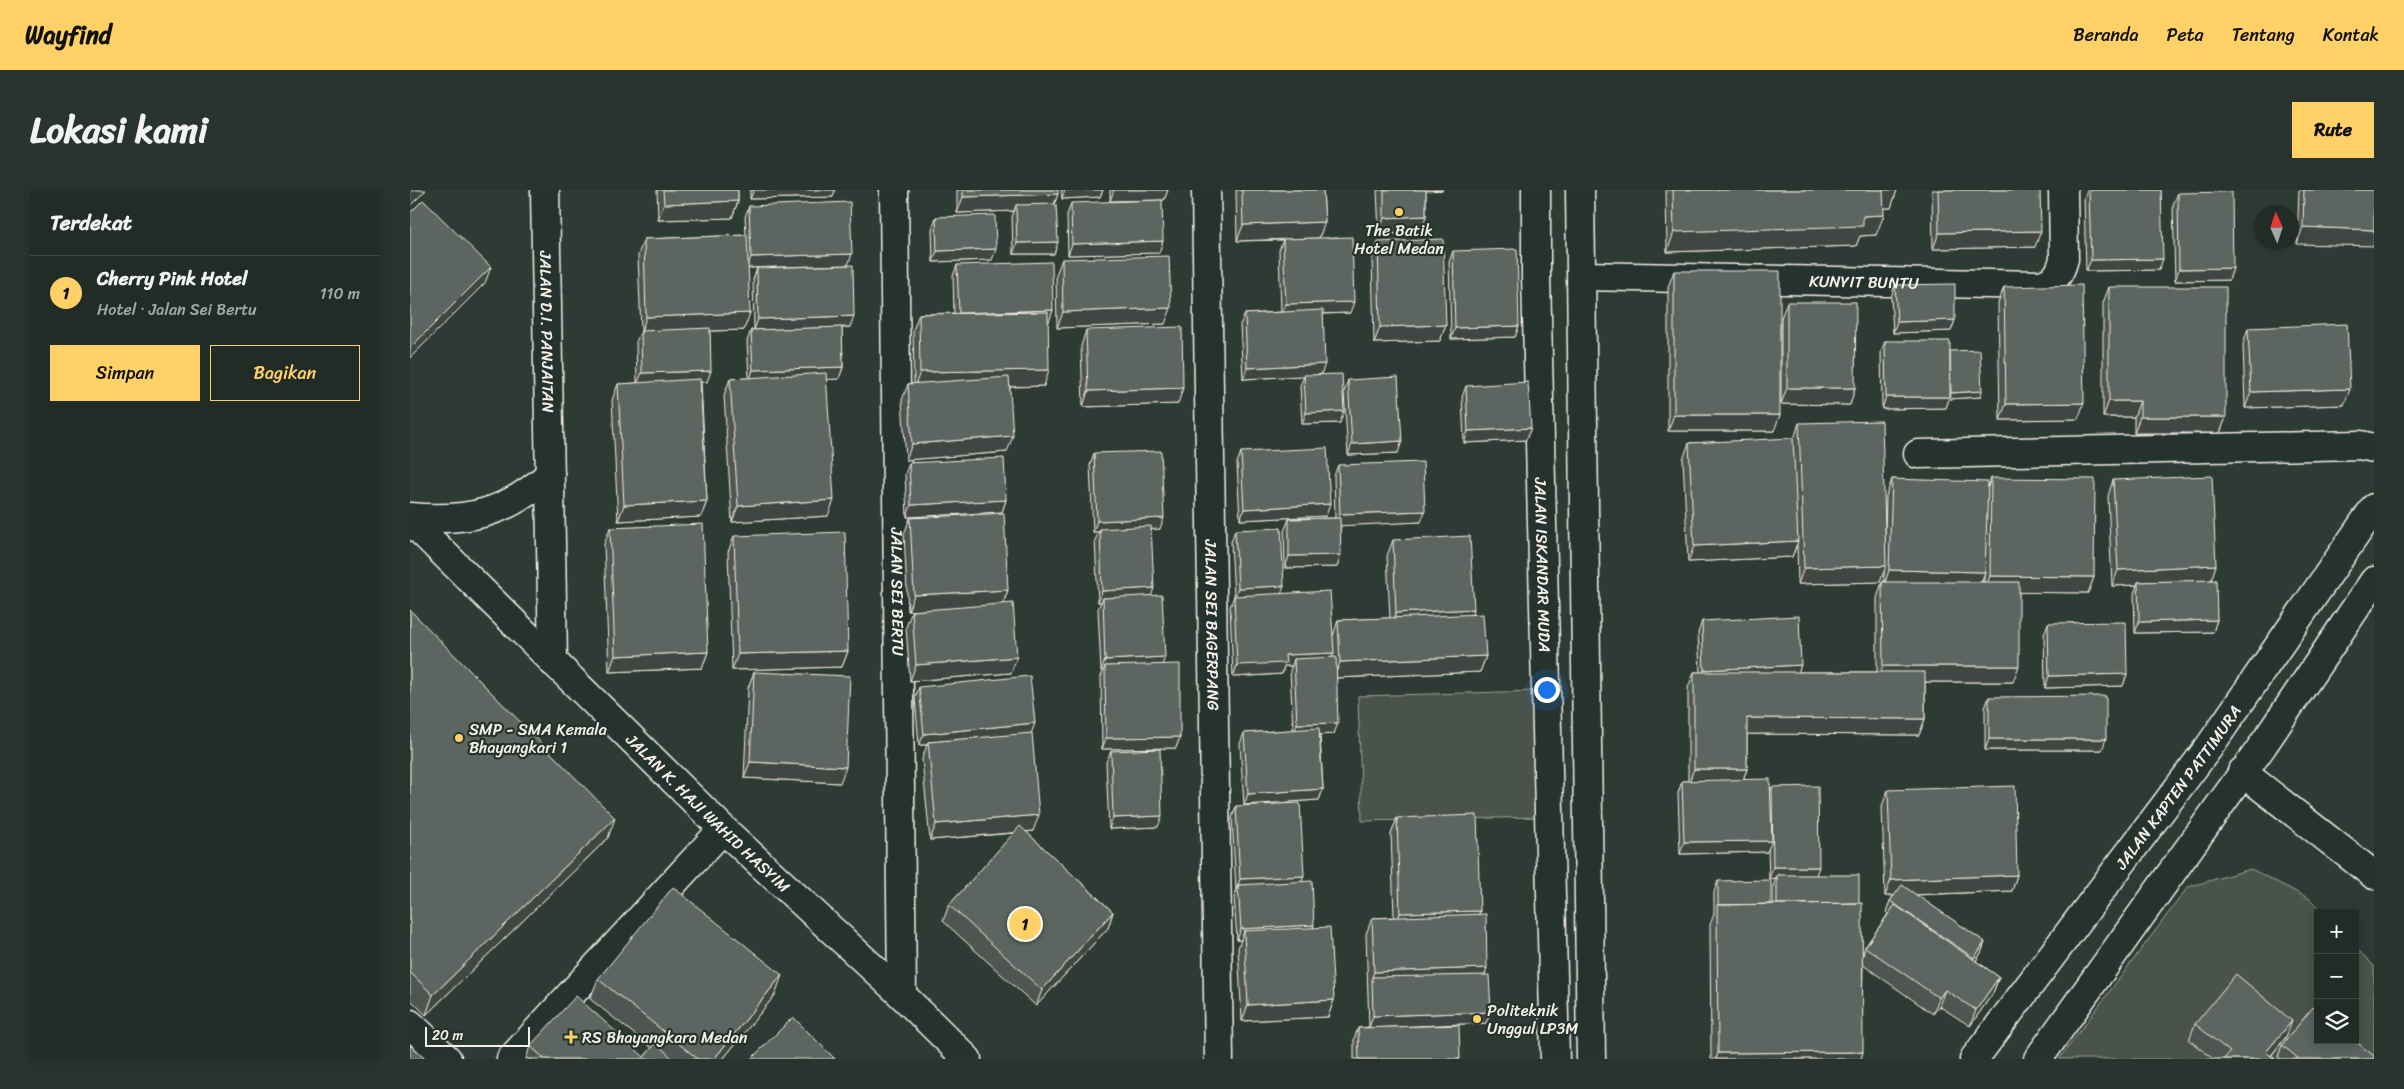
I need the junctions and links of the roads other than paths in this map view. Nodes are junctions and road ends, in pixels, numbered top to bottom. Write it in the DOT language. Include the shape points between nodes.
graph roads {
  1 [pos="546,190"];
  2 [pos="894,190"];
  3 [pos="1206,190"];
  4 [pos="1536,190"];
  5 [pos="1580,190"];
  6 [pos="2063,190"];
  7 [pos="1582,276"];
  8 [pos="1584,416"];
  9 [pos="1540,420"];
  10 [pos="2374,448"];
  11 [pos="1918,454"];
  12 [pos="550,474"];
  13 [pos="2374,508"];
  14 [pos="410,518"];
  15 [pos="2374,581"];
  16 [pos="553,662"];
  17 [pos="2242,772"];
  18 [pos="723,829"];
  19 [pos="2374,875"];
  20 [pos="902,995"];
  21 [pos="410,1024"];
  22 [pos="447,1059"];
  23 [pos="511,1059"];
  24 [pos="967,1059"];
  25 [pos="1219,1059"];
  26 [pos="1555,1059"];
  27 [pos="1591,1059"];
  28 [pos="1974,1059"];
  29 [pos="2038,1059"];
  1 -- 12 [label="street, JALAN D.I. PANJAITAN"];
  2 -- 20 [label="street, JALAN SEI BERTU"];
  3 -- 25 [label="street, JALAN SEI BAGERPANG"];
  4 -- 9 [label="street, JALAN ISKANDAR MUDA"];
  5 -- 7 [label="street"];
  6 -- 7 [label="street, KUNYIT BUNTU" via="2064,259 2054,281 2041,285"];
  7 -- 8 [label="street"];
  8 -- 9 [label="street"];
  8 -- 27 [label="street"];
  9 -- 26 [label="street, JALAN ISKANDAR MUDA"];
  10 -- 11 [label="street" via="2360,445"];
  12 -- 14 [label="street" via="529,493 494,511 444,520"];
  12 -- 16 [label="street, JALAN D.I. PANJAITAN"];
  13 -- 28 [label="street, JALAN KAPTEN PATTIMURA" via="2209,747"];
  14 -- 16 [label="street, JALAN K. HAJI WAHID HASYIM"];
  15 -- 17 [label="street"];
  16 -- 18 [label="street, JALAN K. HAJI WAHID HASYIM"];
  17 -- 19 [label="street"];
  17 -- 29 [label="street"];
  18 -- 20 [label="street, JALAN K. HAJI WAHID HASYIM"];
  18 -- 23 [label="street"];
  20 -- 24 [label="street, JALAN K. HAJI WAHID HASYIM"];
  21 -- 22 [label="street"];
}
